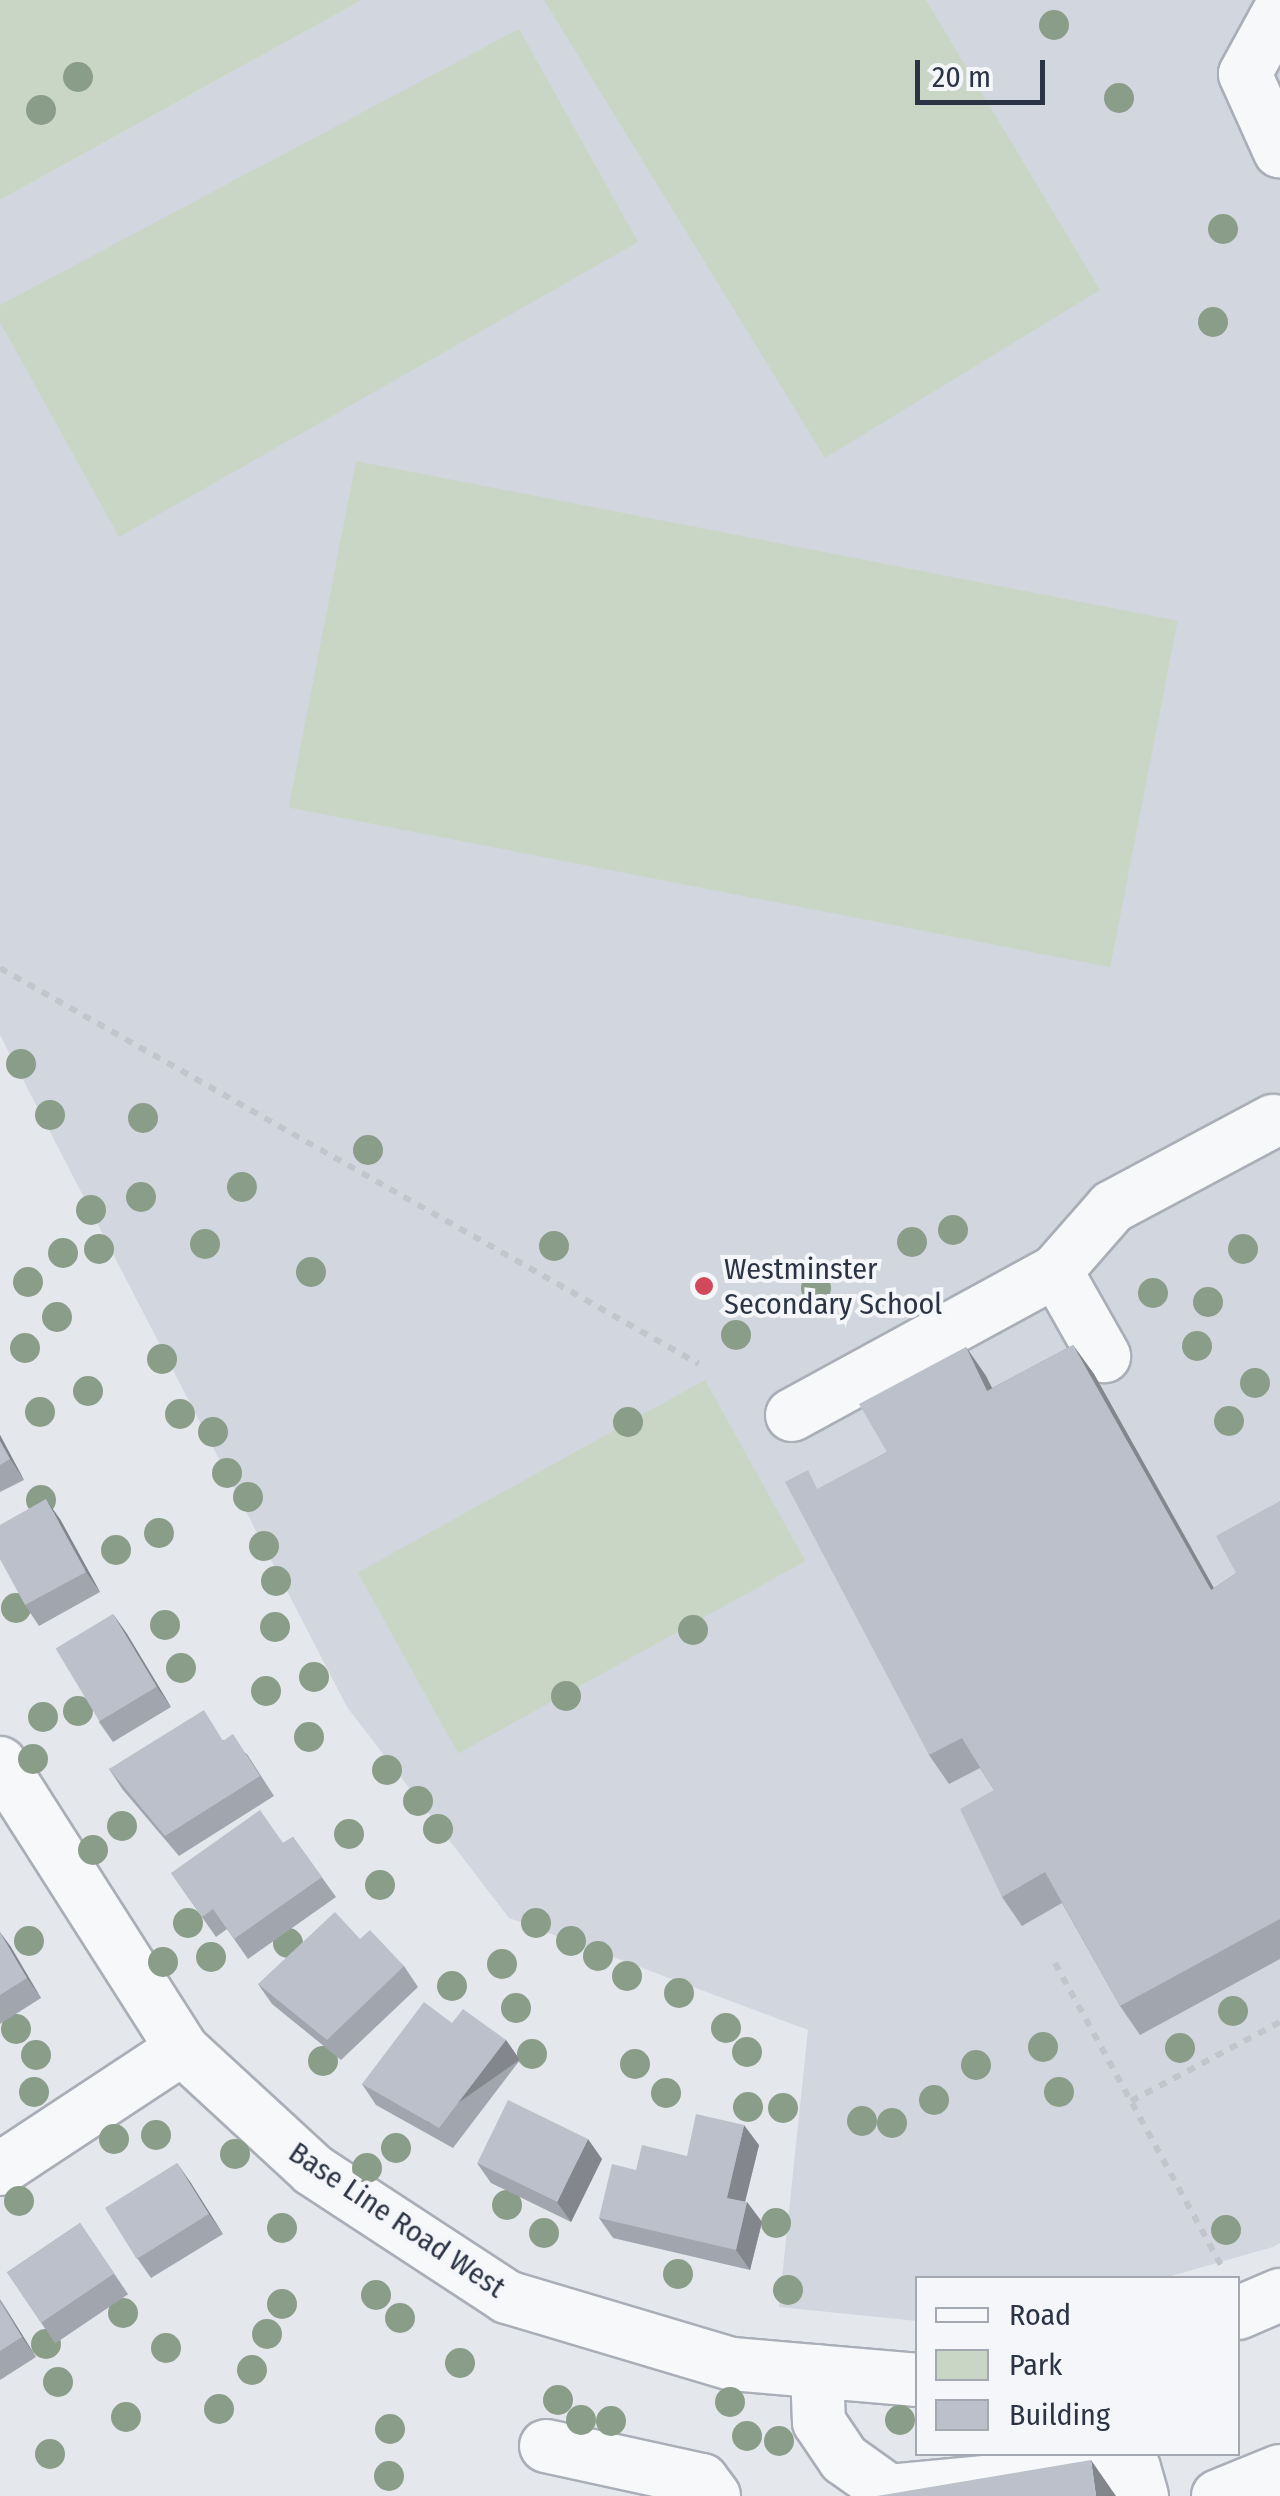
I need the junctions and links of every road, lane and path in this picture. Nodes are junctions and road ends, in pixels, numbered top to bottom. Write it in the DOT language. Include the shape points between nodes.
graph roads {
  1 [pos="1278,12"];
  2 [pos="1280,152"];
  3 [pos="0,968"];
  4 [pos="1273,1121"];
  5 [pos="1056,1271"];
  6 [pos="1104,1356"];
  7 [pos="699,1364"];
  8 [pos="792,1414"];
  9 [pos="0,1763"];
  10 [pos="1055,1963"];
  11 [pos="1280,2022"];
  12 [pos="182,2048"];
  13 [pos="1131,2101"];
  14 [pos="0,2169"];
  15 [pos="1227,2276"];
  16 [pos="1280,2295"];
  17 [pos="1240,2312"];
  18 [pos="816,2371"];
  19 [pos="915,2380"];
  20 [pos="546,2446"];
  21 [pos="1280,2471"];
  22 [pos="714,2496"];
  23 [pos="1142,2496"];
  24 [pos="1218,2496"];
  1 -- 2 [label="street" via="1245,74"];
  3 -- 7 [label="path"];
  4 -- 5 [label="street" via="1112,1207"];
  5 -- 6 [label="street"];
  5 -- 8 [label="street"];
  9 -- 12 [label="street, Base Line Road West"];
  10 -- 13 [label="path"];
  11 -- 13 [label="path"];
  12 -- 14 [label="street"];
  12 -- 18 [label="street, Base Line Road West" via="313,2170 506,2297 732,2364"];
  13 -- 15 [label="path"];
  16 -- 17 [label="street"];
  18 -- 19 [label="street, Base Line Road West"];
  18 -- 23 [label="street" via="820,2422 844,2459 888,2491 1134,2468"];
  20 -- 22 [label="street" via="702,2480"];
  21 -- 24 [label="street"];
}
